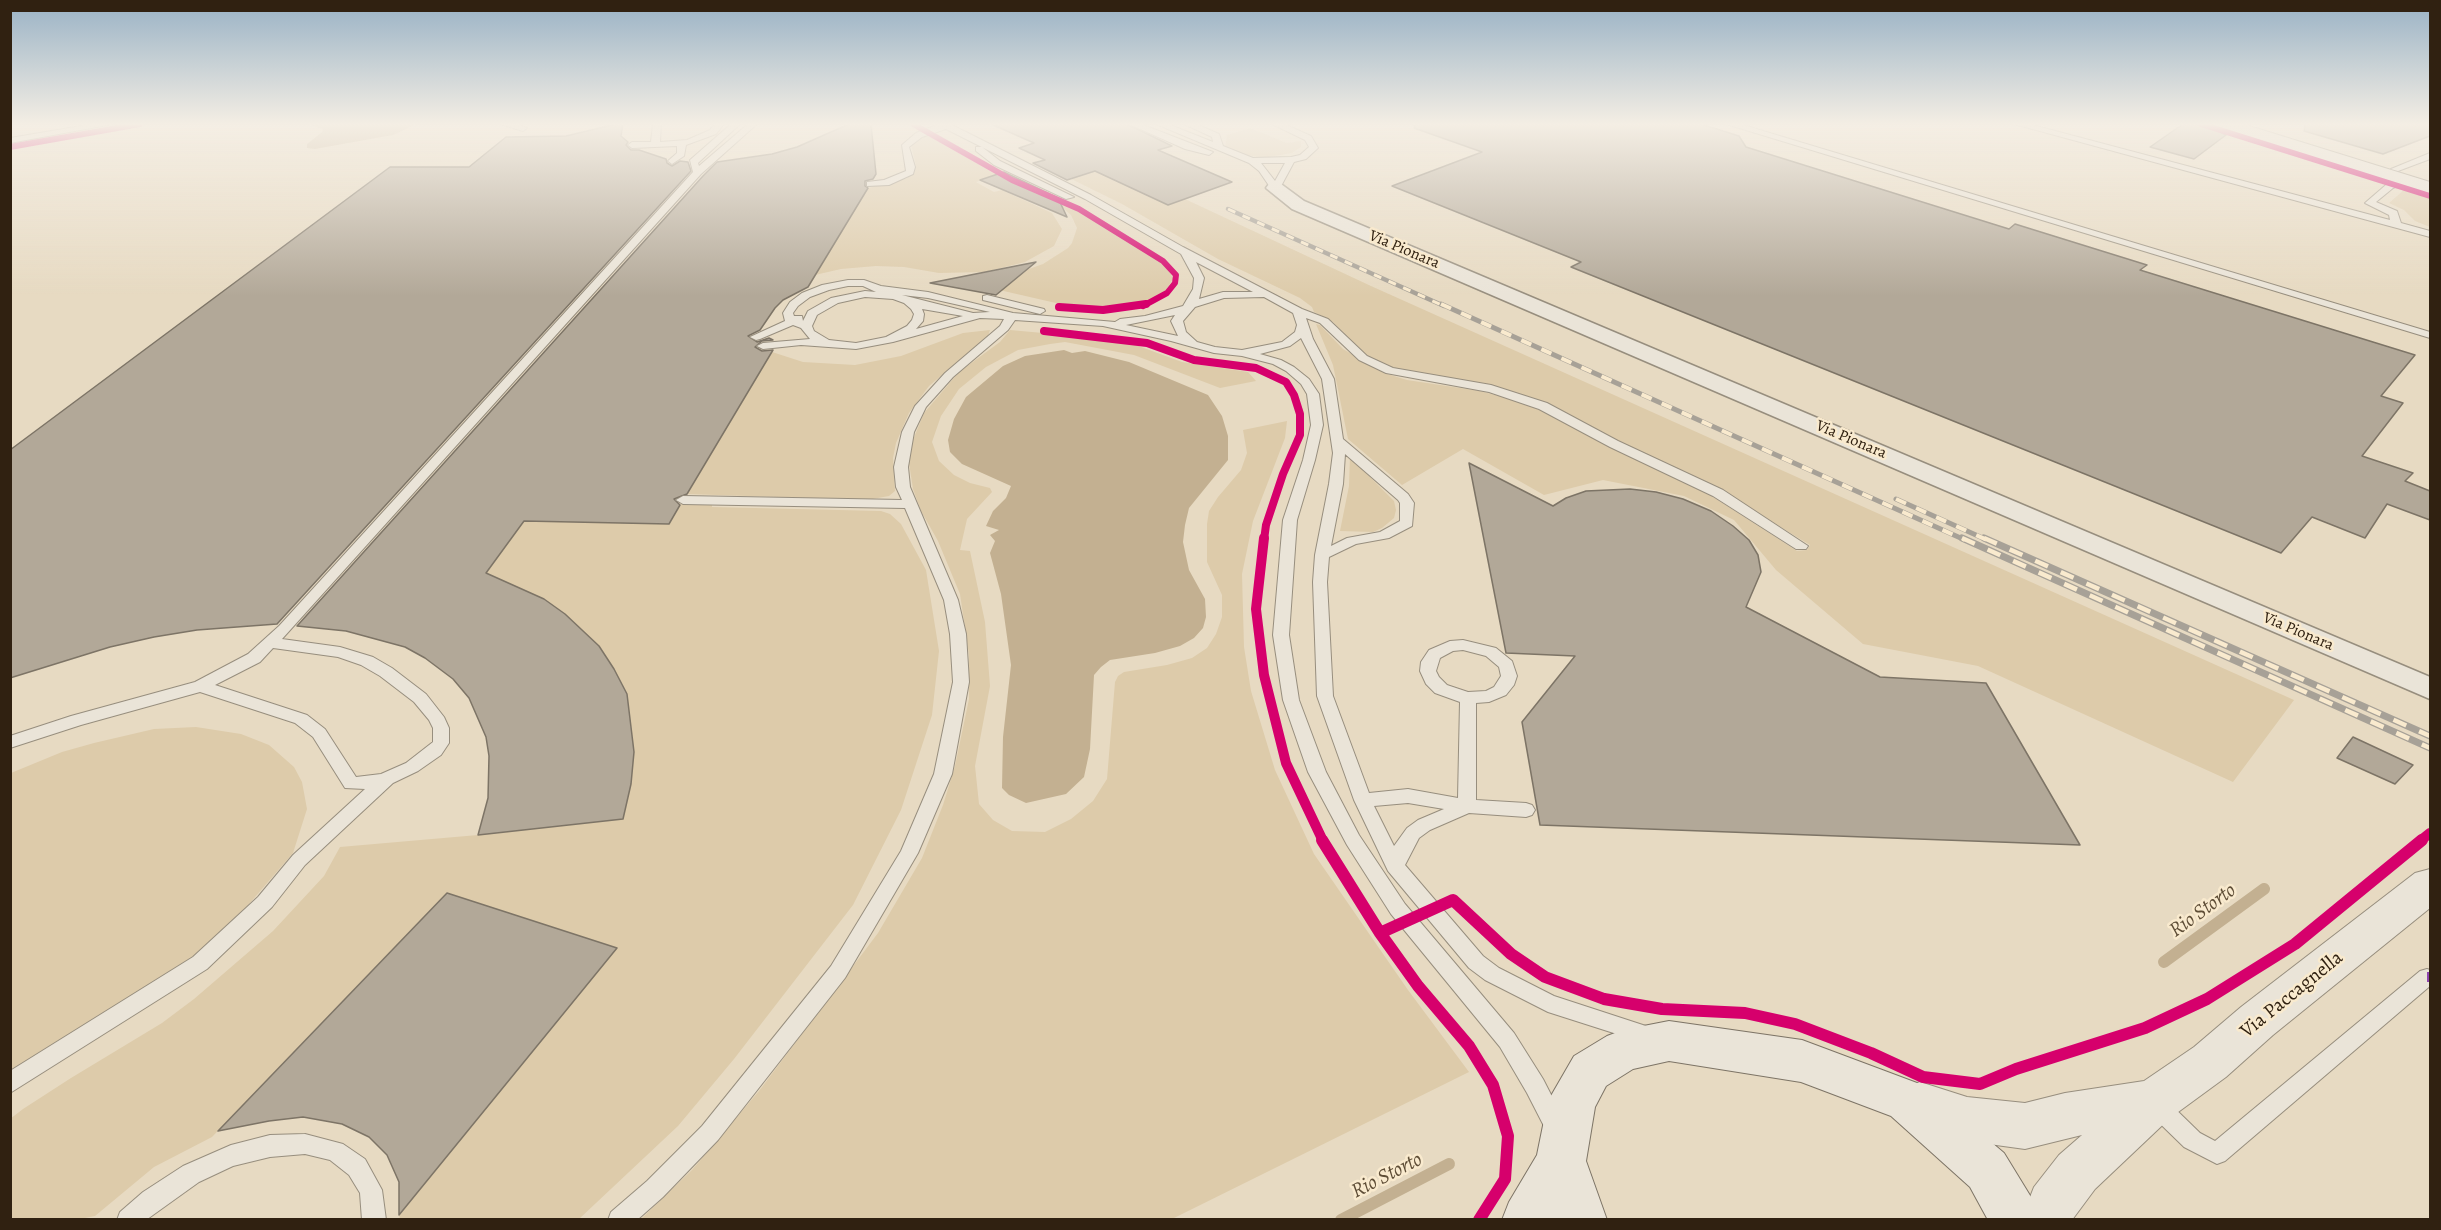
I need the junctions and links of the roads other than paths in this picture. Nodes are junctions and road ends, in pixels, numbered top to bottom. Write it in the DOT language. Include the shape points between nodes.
graph roads {
  1 [pos="689,181"];
  2 [pos="889,181"];
  3 [pos="1033,181"];
  4 [pos="1270,181"];
  5 [pos="1279,181"];
  6 [pos="1920,181"];
  7 [pos="2233,181"];
  8 [pos="2394,181"];
  9 [pos="2413,181"];
  10 [pos="870,184"];
  11 [pos="1275,189"];
  12 [pos="2430,189"];
  13 [pos="2396,225"];
  14 [pos="2430,234"];
  15 [pos="1179,249"];
  16 [pos="880,289"];
  17 [pos="865,294"];
  18 [pos="895,296"];
  19 [pos="908,301"];
  20 [pos="1283,302"];
  21 [pos="823,306"];
  22 [pos="1188,307"];
  23 [pos="1298,311"];
  24 [pos="980,315"];
  25 [pos="1012,316"];
  26 [pos="1065,320"];
  27 [pos="791,321"];
  28 [pos="1103,323"];
  29 [pos="1303,324"];
  30 [pos="806,326"];
  31 [pos="2430,335"];
  32 [pos="889,340"];
  33 [pos="827,343"];
  34 [pos="1197,345"];
  35 [pos="1242,353"];
  36 [pos="1337,440"];
  37 [pos="683,500"];
  38 [pos="910,502"];
  39 [pos="1801,546"];
  40 [pos="1322,555"];
  41 [pos="271,643"];
  42 [pos="200,686"];
  43 [pos="2430,689"];
  44 [pos="1468,698"];
  45 [pos="10,742"];
  46 [pos="386,779"];
  47 [pos="1362,800"];
  48 [pos="1467,806"];
  49 [pos="1526,810"];
  50 [pos="1395,866"];
  51 [pos="2430,885"];
  52 [pos="2427,977"];
  53 [pos="1669,1041"];
  54 [pos="10,1083"];
  55 [pos="1908,1101"];
  56 [pos="2153,1102"];
  57 [pos="1562,1151"];
  58 [pos="128,1220"];
  59 [pos="375,1220"];
  60 [pos="619,1220"];
  61 [pos="1527,1220"];
  62 [pos="1582,1220"];
  63 [pos="2016,1220"];
  64 [pos="2046,1220"];
  1 -- 41 [label="lane"];
  2 -- 10 [label="lane"];
  3 -- 15 [label="lane" via="1135,223"];
  4 -- 11 [label="lane, Via Pionara"];
  5 -- 11 [label="lane"];
  6 -- 31 [label="lane"];
  7 -- 13 [label="lane"];
  8 -- 13 [label="lane" via="2370,203 2394,213"];
  9 -- 12 [label="street"];
  11 -- 43 [label="street, Via Pionara" via="1298,205"];
  13 -- 14 [label="lane"];
  15 -- 20 [label="lane"];
  15 -- 22 [label="lane" via="1191,260 1199,278 1198,290"];
  16 -- 17 [label="lane"];
  16 -- 18 [label="lane"];
  16 -- 25 [label="lane" via="928,295"];
  16 -- 26 [label="lane" via="927,286 1037,310"];
  16 -- 27 [label="lane" via="864,283 826,287 794,304 788,313"];
  17 -- 18 [label="lane"];
  17 -- 21 [label="lane"];
  18 -- 19 [label="lane"];
  19 -- 24 [label="lane"];
  19 -- 32 [label="lane" via="916,307 917,321"];
  20 -- 22 [label="lane" via="1237,293 1207,298"];
  20 -- 23 [label="lane"];
  21 -- 27 [label="lane"];
  21 -- 30 [label="lane" via="812,313"];
  22 -- 28 [label="lane" via="1145,319"];
  22 -- 34 [label="lane" via="1177,321 1178,327"];
  23 -- 29 [label="lane"];
  23 -- 39 [label="lane" via="1324,321 1363,358 1390,371 1491,389 1543,406 1718,493"];
  24 -- 25 [label="lane"];
  24 -- 32 [label="lane"];
  25 -- 26 [label="lane"];
  25 -- 38 [label="lane" via="988,343 949,375 914,417 901,466 903,487"];
  26 -- 28 [label="lane"];
  27 -- 30 [label="lane"];
  27 -- 33 [label="lane" via="759,341"];
  28 -- 34 [label="lane"];
  29 -- 35 [label="lane" via="1300,333 1286,344"];
  29 -- 36 [label="lane" via="1328,379"];
  30 -- 33 [label="lane" via="809,333"];
  32 -- 33 [label="lane" via="856,346"];
  34 -- 35 [label="lane"];
  35 -- 57 [label="lane" via="1290,369 1313,394 1317,425 1290,520 1281,635 1291,700 1317,772 1353,840 1398,909 1507,1040 1535,1086"];
  36 -- 40 [label="lane" via="1336,484"];
  36 -- 40 [label="lane" via="1403,497 1407,502 1407,523 1384,535 1352,541"];
  37 -- 38 [label="lane" via="892,506"];
  38 -- 60 [label="lane" via="951,600 958,634 961,682 943,774 909,853 838,972 710,1133"];
  40 -- 47 [label="lane" via="1325,696"];
  41 -- 42 [label="lane" via="254,658"];
  41 -- 46 [label="lane" via="319,648 367,661 420,698 436,717 441,743 412,767"];
  42 -- 45 [label="lane"];
  42 -- 46 [label="lane" via="301,719 319,734 351,783"];
  44 -- 44 [label="lane" via="1500,691 1509,676 1506,665 1479,647 1463,645 1439,650 1429,662 1432,680 1441,689"];
  44 -- 48 [label="lane"];
  46 -- 54 [label="lane" via="299,860 265,902 200,963"];
  47 -- 48 [label="lane" via="1408,796"];
  47 -- 50 [label="lane"];
  48 -- 49 [label="lane"];
  48 -- 50 [label="lane" via="1413,833"];
  50 -- 53 [label="lane" via="1448,932 1492,974 1548,1003"];
  51 -- 56 [label="street, Via Paccagnella" via="2210,1062"];
  52 -- 56 [label="lane" via="2217,1153 2192,1140"];
  53 -- 55 [label="street, Via Paccagnella" via="1802,1061"];
  53 -- 57 [label="street, Via Paccagnella" via="1623,1051 1590,1071 1572,1101"];
  55 -- 56 [label="street, Via Paccagnella" via="1967,1119 2025,1126 2065,1115"];
  55 -- 63 [label="street" via="1987,1170"];
  56 -- 64 [label="street, Via Paccagnella" via="2077,1172 2052,1205"];
  57 -- 61 [label="street"];
  57 -- 62 [label="street"];
  58 -- 59 [label="lane" via="191,1174 231,1156 270,1146 305,1144 335,1152 357,1167 371,1191"];
}
